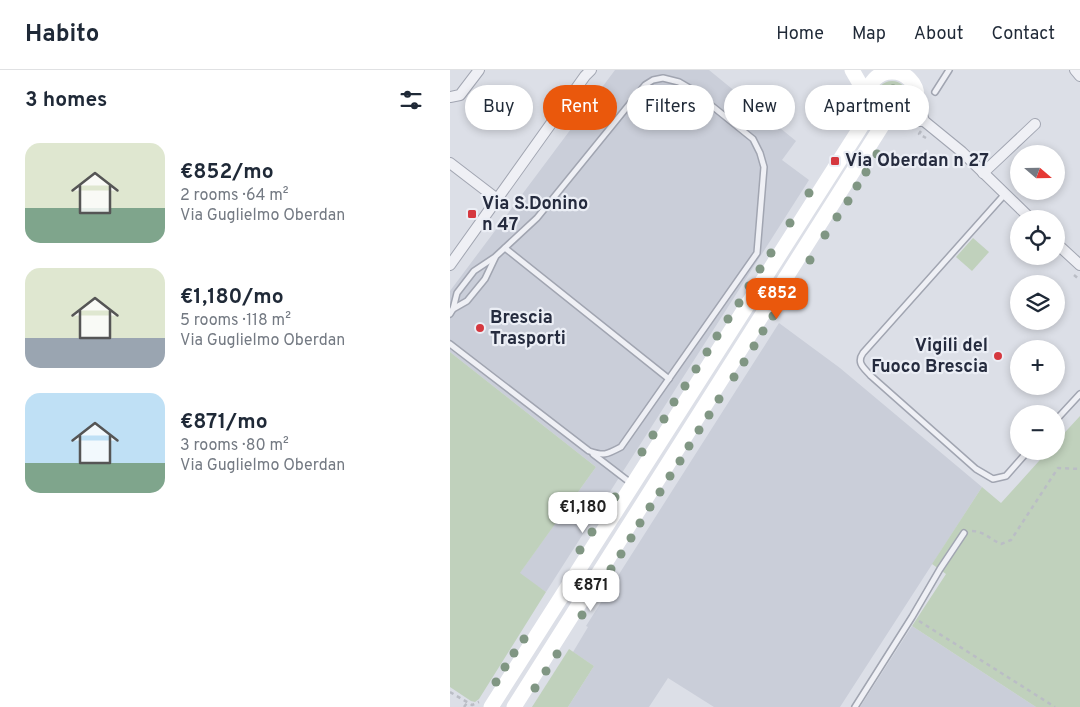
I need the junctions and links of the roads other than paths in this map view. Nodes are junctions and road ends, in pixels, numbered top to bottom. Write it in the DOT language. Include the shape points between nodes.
graph roads {
  1 [pos="479,70"];
  2 [pos="852,70"];
  3 [pos="949,70"];
  4 [pos="1075,70"];
  5 [pos="897,71"];
  6 [pos="588,72"];
  7 [pos="881,74"];
  8 [pos="915,76"];
  9 [pos="1080,76"];
  10 [pos="861,85"];
  11 [pos="870,85"];
  12 [pos="935,92"];
  13 [pos="450,97"];
  14 [pos="1034,124"];
  15 [pos="929,125"];
  16 [pos="859,130"];
  17 [pos="887,130"];
  18 [pos="450,163"];
  19 [pos="983,173"];
  20 [pos="1005,194"];
  21 [pos="497,199"];
  22 [pos="1022,210"];
  23 [pos="505,248"];
  24 [pos="1065,251"];
  25 [pos="495,257"];
  26 [pos="450,265"];
  27 [pos="1080,265"];
  28 [pos="452,312"];
  29 [pos="450,344"];
  30 [pos="669,379"];
  31 [pos="1080,394"];
  32 [pos="1065,410"];
  33 [pos="589,450"];
  34 [pos="1020,460"];
  35 [pos="632,485"];
  36 [pos="964,533"];
  37 [pos="487,701"];
  38 [pos="514,707"];
  39 [pos="855,707"];
  1 -- 13 [label="street" via="460,95"];
  2 -- 7 [label="main road"];
  2 -- 10 [label="main road"];
  3 -- 12 [label="lane"];
  4 -- 9 [label="street"];
  5 -- 7 [label="main road"];
  5 -- 8 [label="main road"];
  6 -- 21 [label="street"];
  7 -- 11 [label="main road"];
  14 -- 19 [label="street"];
  15 -- 19 [label="street"];
  16 -- 35 [label="main road"];
  17 -- 38 [label="main road"];
  18 -- 21 [label="street"];
  19 -- 20 [label="street"];
  20 -- 22 [label="street"];
  20 -- 34 [label="lane" via="863,353 860,362 871,376 976,469 993,479 1006,476"];
  21 -- 26 [label="street"];
  23 -- 25 [label="lane"];
  23 -- 30 [label="lane"];
  23 -- 30 [label="lane" via="537,218 645,85 664,78 691,89 753,139 764,166 757,253"];
  24 -- 27 [label="street"];
  25 -- 28 [label="lane" via="485,279 467,301"];
  25 -- 28 [label="lane" via="474,271 457,293"];
  29 -- 33 [label="lane"];
  30 -- 33 [label="lane" via="621,447 601,455"];
  31 -- 32 [label="lane"];
  33 -- 35 [label="lane"];
  35 -- 37 [label="main road"];
  36 -- 39 [label="lane"];
}
